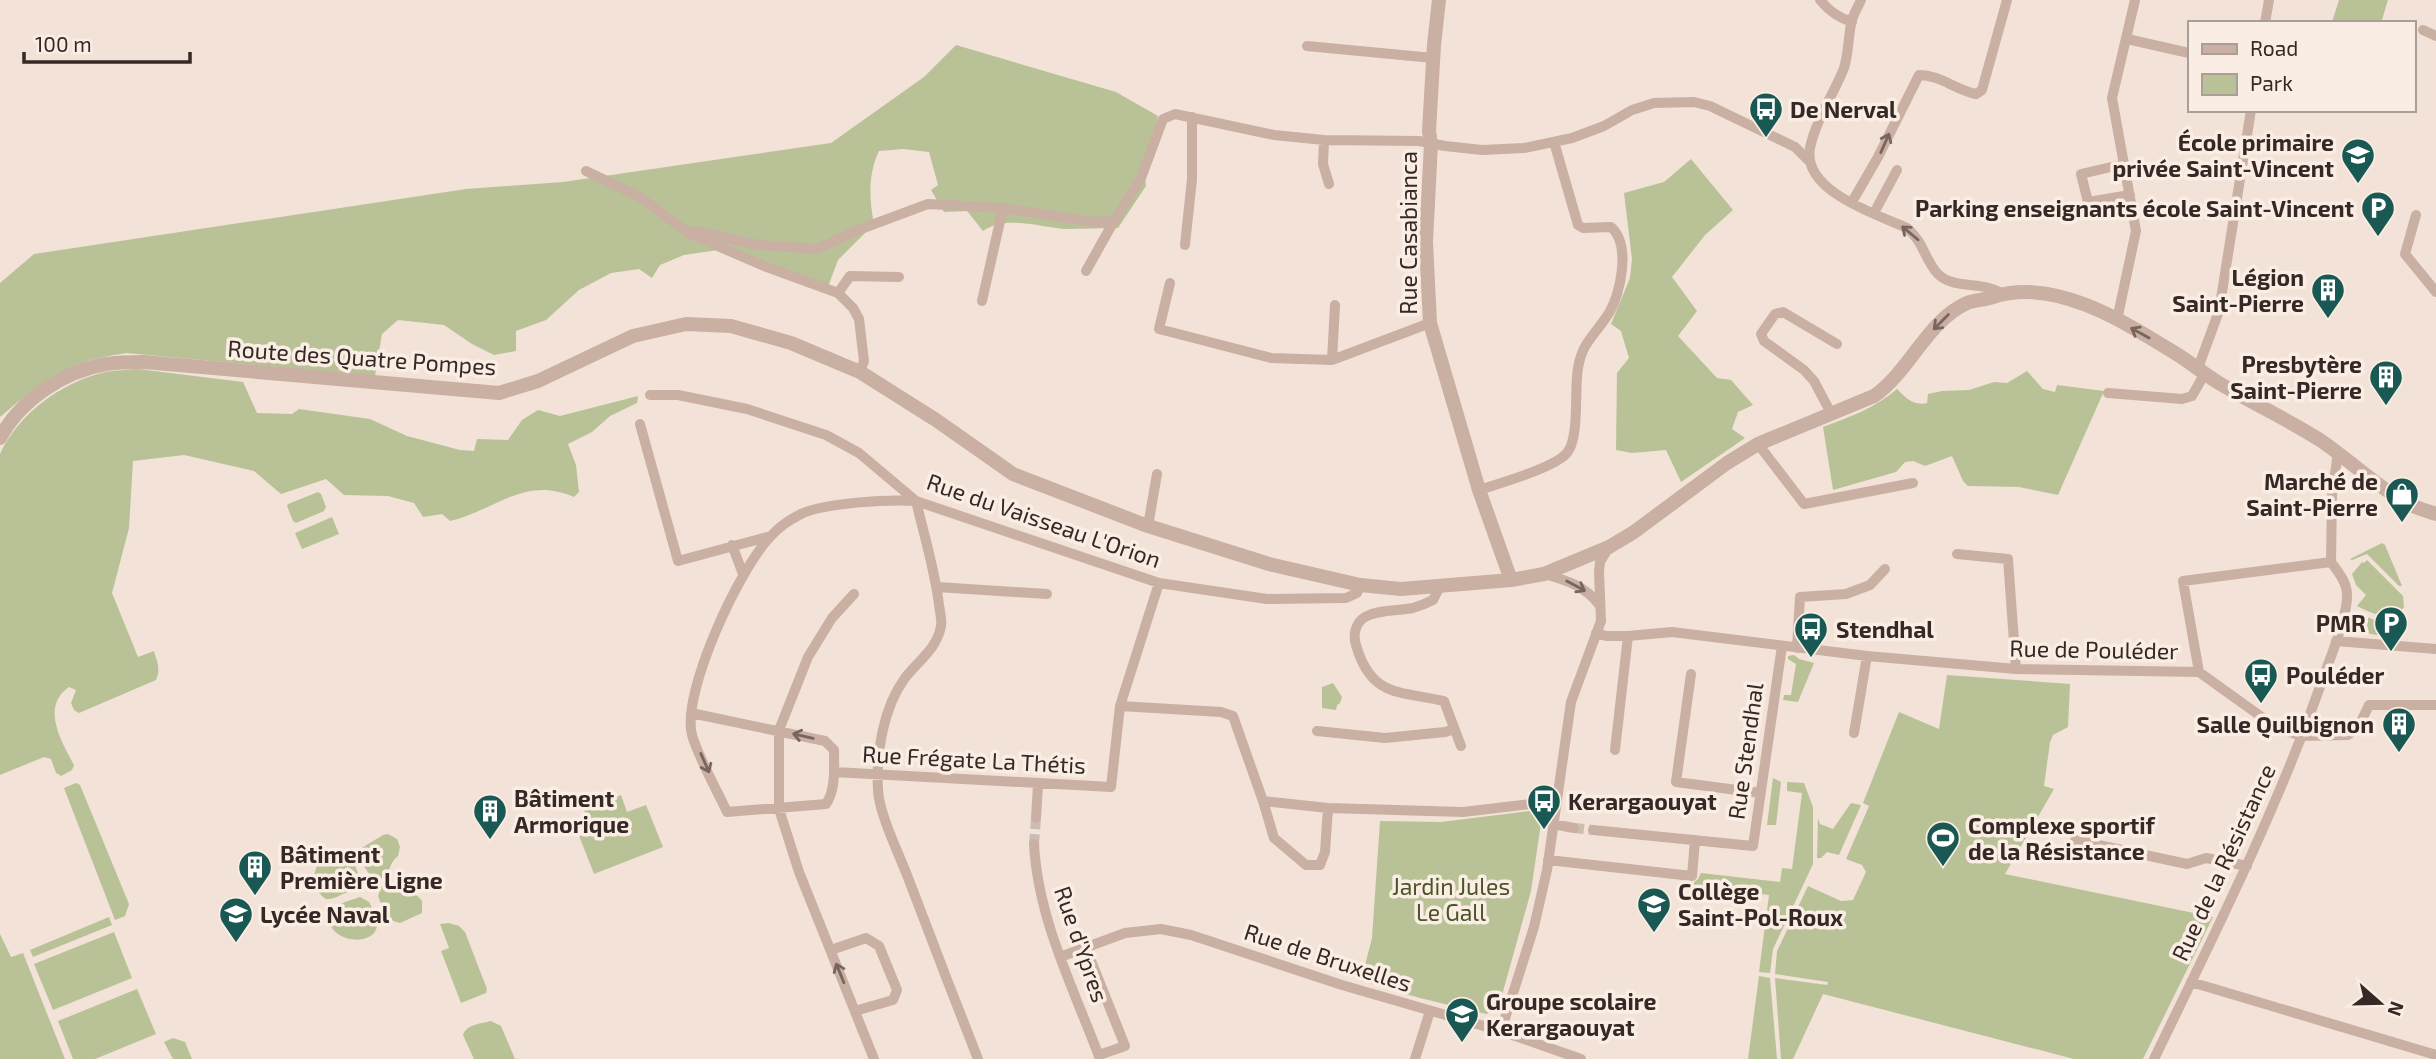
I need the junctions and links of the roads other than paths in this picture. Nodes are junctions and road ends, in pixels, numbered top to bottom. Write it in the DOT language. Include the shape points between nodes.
graph roads {
  1 [pos="1439,0"];
  2 [pos="1820,0"];
  3 [pos="1861,0"];
  4 [pos="2007,0"];
  5 [pos="2135,0"];
  6 [pos="2269,0"];
  7 [pos="2265,21"];
  8 [pos="1852,22"];
  9 [pos="2423,30"];
  10 [pos="2436,36"];
  11 [pos="2127,39"];
  12 [pos="1307,47"];
  13 [pos="2188,53"];
  14 [pos="1433,58"];
  15 [pos="2251,112"];
  16 [pos="1192,117"];
  17 [pos="1813,138"];
  18 [pos="1324,139"];
  19 [pos="1554,142"];
  20 [pos="1431,144"];
  21 [pos="1795,147"];
  22 [pos="1809,162"];
  23 [pos="2124,164"];
  24 [pos="1897,170"];
  25 [pos="586,171"];
  26 [pos="1329,184"];
  27 [pos="2130,195"];
  28 [pos="1852,202"];
  29 [pos="1003,208"];
  30 [pos="1874,213"];
  31 [pos="2416,215"];
  32 [pos="1114,221"];
  33 [pos="690,234"];
  34 [pos="1185,246"];
  35 [pos="1086,271"];
  36 [pos="899,277"];
  37 [pos="1170,283"];
  38 [pos="2436,292"];
  39 [pos="838,293"];
  40 [pos="2001,293"];
  41 [pos="982,300"];
  42 [pos="1335,305"];
  43 [pos="2117,320"];
  44 [pos="1430,323"];
  45 [pos="1836,344"];
  46 [pos="1332,360"];
  47 [pos="2202,370"];
  48 [pos="860,372"];
  49 [pos="2108,393"];
  50 [pos="650,395"];
  51 [pos="1832,415"];
  52 [pos="640,424"];
  53 [pos="0,438"];
  54 [pos="1758,444"];
  55 [pos="2338,453"];
  56 [pos="1157,474"];
  57 [pos="1913,483"];
  58 [pos="1479,490"];
  59 [pos="916,501"];
  60 [pos="2436,514"];
  61 [pos="1148,526"];
  62 [pos="771,536"];
  63 [pos="732,545"];
  64 [pos="1609,547"];
  65 [pos="1957,554"];
  66 [pos="2331,562"];
  67 [pos="1885,569"];
  68 [pos="743,574"];
  69 [pos="1544,574"];
  70 [pos="1511,580"];
  71 [pos="1159,583"];
  72 [pos="1360,585"];
  73 [pos="1440,586"];
  74 [pos="937,587"];
  75 [pos="854,594"];
  76 [pos="1047,594"];
  77 [pos="1602,608"];
  78 [pos="1596,633"];
  79 [pos="1629,636"];
  80 [pos="2336,641"];
  81 [pos="1782,646"];
  82 [pos="1797,648"];
  83 [pos="2436,649"];
  84 [pos="1867,656"];
  85 [pos="2016,669"];
  86 [pos="2199,672"];
  87 [pos="1691,674"];
  88 [pos="2436,705"];
  89 [pos="1120,706"];
  90 [pos="691,713"];
  91 [pos="1454,729"];
  92 [pos="779,730"];
  93 [pos="1317,731"];
  94 [pos="1854,733"];
  95 [pos="2302,736"];
  96 [pos="1461,746"];
  97 [pos="1615,750"];
  98 [pos="834,772"];
  99 [pos="879,774"];
  100 [pos="1038,785"];
  101 [pos="1760,793"];
  102 [pos="1556,800"];
  103 [pos="1263,801"];
  104 [pos="1328,808"];
  105 [pos="779,809"];
  106 [pos="1036,818"];
  107 [pos="1553,824"];
  108 [pos="1574,828"];
  109 [pos="1593,830"];
  110 [pos="2075,840"];
  111 [pos="1695,841"];
  112 [pos="1034,844"];
  113 [pos="1548,860"];
  114 [pos="2247,866"];
  115 [pos="1086,948"];
  116 [pos="831,950"];
  117 [pos="1060,957"];
  118 [pos="2191,982"];
  119 [pos="1430,1011"];
  120 [pos="855,1012"];
  121 [pos="1501,1031"];
  122 [pos="2436,1055"];
  123 [pos="1100,1057"];
  124 [pos="874,1059"];
  125 [pos="978,1059"];
  126 [pos="1415,1059"];
  127 [pos="1581,1059"];
  128 [pos="2154,1059"];
  1 -- 14 [label="street, Rue Casabianca"];
  2 -- 8 [label="street"];
  3 -- 8 [label="street"];
  28 -- 4 [label="street, one-way" via="1919,75 1976,94 1982,90"];
  5 -- 11 [label="street"];
  6 -- 7 [label="street"];
  8 -- 17 [label="street" via="1844,68"];
  9 -- 10 [label="street"];
  11 -- 13 [label="street"];
  11 -- 23 [label="street" via="2112,97"];
  12 -- 14 [label="street"];
  14 -- 20 [label="street, Rue Casabianca"];
  15 -- 47 [label="street" via="2219,311"];
  16 -- 18 [label="street" via="1273,135"];
  16 -- 32 [label="street" via="1175,114 1163,120 1141,178"];
  16 -- 34 [label="street"];
  17 -- 21 [label="street"];
  17 -- 22 [label="street"];
  18 -- 20 [label="street"];
  18 -- 26 [label="street" via="1323,164"];
  19 -- 20 [label="street" via="1482,150"];
  19 -- 21 [label="street" via="1604,126 1632,110 1678,102 1710,106"];
  19 -- 58 [label="street" via="1578,225 1611,227 1619,236 1622,261 1617,293 1582,351 1574,393 1574,436 1568,452 1551,464"];
  20 -- 44 [label="street, Rue Casabianca" via="1426,242"];
  21 -- 22 [label="street"];
  22 -- 28 [label="street" via="1820,181"];
  23 -- 27 [label="street"];
  23 -- 27 [label="street" via="2081,174 2088,202"];
  24 -- 30 [label="street"];
  25 -- 33 [label="street" via="638,195"];
  27 -- 43 [label="street" via="2136,231"];
  28 -- 30 [label="street"];
  29 -- 32 [label="street"];
  29 -- 33 [label="street" via="928,204 817,249 758,245 696,231"];
  29 -- 41 [label="street"];
  40 -- 30 [label="street, one-way" via="1950,281 1937,273 1916,235"];
  31 -- 38 [label="street" via="2405,254"];
  32 -- 35 [label="street"];
  33 -- 39 [label="street"];
  36 -- 39 [label="street" via="850,276"];
  37 -- 46 [label="street" via="1159,329 1271,358"];
  39 -- 48 [label="street" via="859,319"];
  40 -- 43 [label="street, Route des Quatre Pompes" via="2051,295"];
  40 -- 51 [label="street, Route des Quatre Pompes, one-way" via="1967,303 1946,316 1888,387"];
  42 -- 46 [label="street"];
  47 -- 43 [label="street, Route des Quatre Pompes, one-way"];
  44 -- 46 [label="street"];
  44 -- 58 [label="street, Rue Casabianca"];
  45 -- 51 [label="street" via="1783,312 1774,314 1761,334 1814,381"];
  47 -- 49 [label="street" via="2192,396 2182,399"];
  47 -- 55 [label="street, Route des Quatre Pompes"];
  48 -- 53 [label="street, Route des Quatre Pompes" via="791,343 731,326 686,324 633,336 538,381 499,393 120,362 90,368 54,384 20,410"];
  48 -- 61 [label="street, Route des Quatre Pompes" via="1013,474"];
  50 -- 59 [label="street, Rue du Vaisseau L'Orion" via="678,394 747,409 826,435 859,453"];
  51 -- 54 [label="street, Route des Quatre Pompes"];
  52 -- 63 [label="street" via="678,561"];
  54 -- 57 [label="street" via="1804,504"];
  54 -- 64 [label="street, Route des Quatre Pompes"];
  55 -- 60 [label="street, Route des Quatre Pompes" via="2412,506"];
  55 -- 66 [label="street"];
  56 -- 61 [label="street"];
  58 -- 70 [label="street, Rue Casabianca"];
  59 -- 62 [label="street" via="896,499 802,513"];
  59 -- 71 [label="street, Rue du Vaisseau L'Orion"];
  59 -- 74 [label="street"];
  61 -- 72 [label="street, Route des Quatre Pompes" via="1269,564"];
  62 -- 63 [label="street"];
  62 -- 68 [label="street"];
  63 -- 68 [label="street"];
  64 -- 69 [label="street, Route des Quatre Pompes"];
  64 -- 77 [label="street" via="1600,562"];
  65 -- 85 [label="street" via="2008,559"];
  66 -- 80 [label="street, Rue de la Résistance" via="2348,597"];
  66 -- 86 [label="street" via="2183,581"];
  67 -- 82 [label="street" via="1870,585 1846,594 1800,597"];
  68 -- 90 [label="street" via="711,641"];
  69 -- 70 [label="street, Route des Quatre Pompes"];
  69 -- 77 [label="street, one-way" via="1585,590"];
  70 -- 73 [label="street, Route des Quatre Pompes"];
  71 -- 72 [label="street, Rue du Vaisseau L'Orion" via="1267,598 1346,598 1357,593"];
  71 -- 89 [label="street"];
  72 -- 73 [label="street, Route des Quatre Pompes"];
  73 -- 91 [label="street" via="1433,600 1424,604 1364,618 1353,636 1360,661 1375,680 1399,694 1444,701"];
  74 -- 76 [label="street"];
  74 -- 99 [label="street" via="941,626 929,652 898,688 881,740"];
  75 -- 92 [label="street" via="832,618 808,657"];
  77 -- 78 [label="street"];
  78 -- 79 [label="street, Rue de Pouléder"];
  78 -- 102 [label="street" via="1571,702"];
  79 -- 81 [label="street, Rue de Pouléder" via="1672,632"];
  79 -- 97 [label="street"];
  80 -- 83 [label="street"];
  80 -- 95 [label="street, Rue de la Résistance"];
  81 -- 82 [label="street, Rue de Pouléder"];
  81 -- 101 [label="street, Rue Stendhal"];
  82 -- 84 [label="street, Rue de Pouléder"];
  84 -- 85 [label="street, Rue de Pouléder"];
  84 -- 94 [label="street"];
  85 -- 86 [label="street, Rue de Pouléder"];
  86 -- 95 [label="street, Rue de Pouléder" via="2277,728"];
  87 -- 101 [label="street" via="1676,782"];
  88 -- 95 [label="street" via="2369,705 2358,729 2348,735"];
  89 -- 100 [label="street, Rue Frégate La Thétis" via="1111,788"];
  89 -- 103 [label="street" via="1233,716"];
  90 -- 92 [label="street, Rue Frégate La Thétis"];
  90 -- 105 [label="street, Rue Frégate La Thétis, one-way" via="692,734 727,812"];
  91 -- 93 [label="street" via="1385,738"];
  91 -- 96 [label="street"];
  98 -- 92 [label="street, Rue Frégate La Thétis, one-way" via="834,750 825,741"];
  92 -- 105 [label="street"];
  95 -- 114 [label="street, Rue de la Résistance"];
  98 -- 99 [label="street, Rue Frégate La Thétis"];
  98 -- 105 [label="street, Rue Frégate La Thétis" via="825,804"];
  99 -- 100 [label="street, Rue Frégate La Thétis"];
  99 -- 125 [label="street" via="879,799 887,823"];
  100 -- 106 [label="street"];
  101 -- 111 [label="street, Rue Stendhal" via="1753,846"];
  102 -- 104 [label="street" via="1463,812"];
  102 -- 107 [label="street"];
  103 -- 104 [label="street"];
  103 -- 104 [label="street" via="1274,838 1306,865 1320,865"];
  105 -- 116 [label="street"];
  107 -- 108 [label="street"];
  107 -- 113 [label="street"];
  109 -- 111 [label="street, Rue Stendhal"];
  110 -- 114 [label="street" via="2187,864 2206,858"];
  111 -- 113 [label="street" via="1692,876"];
  112 -- 117 [label="street, Rue d'Ypres" via="1038,883"];
  113 -- 121 [label="street" via="1534,927"];
  114 -- 118 [label="street, Rue de la Résistance"];
  115 -- 117 [label="street, Rue de Bruxelles"];
  115 -- 119 [label="street, Rue de Bruxelles" via="1125,933 1161,929"];
  115 -- 123 [label="street, Rue d'Ypres" via="1125,1046"];
  120 -- 116 [label="street, one-way"];
  116 -- 120 [label="street" via="866,938 879,946 897,990 893,1000"];
  117 -- 123 [label="street, Rue d'Ypres"];
  118 -- 122 [label="street"];
  118 -- 128 [label="street, Rue de la Résistance"];
  119 -- 121 [label="street, Rue de Bruxelles"];
  119 -- 126 [label="street"];
  120 -- 124 [label="street"];
  121 -- 127 [label="street, Rue de Bruxelles"];
}
